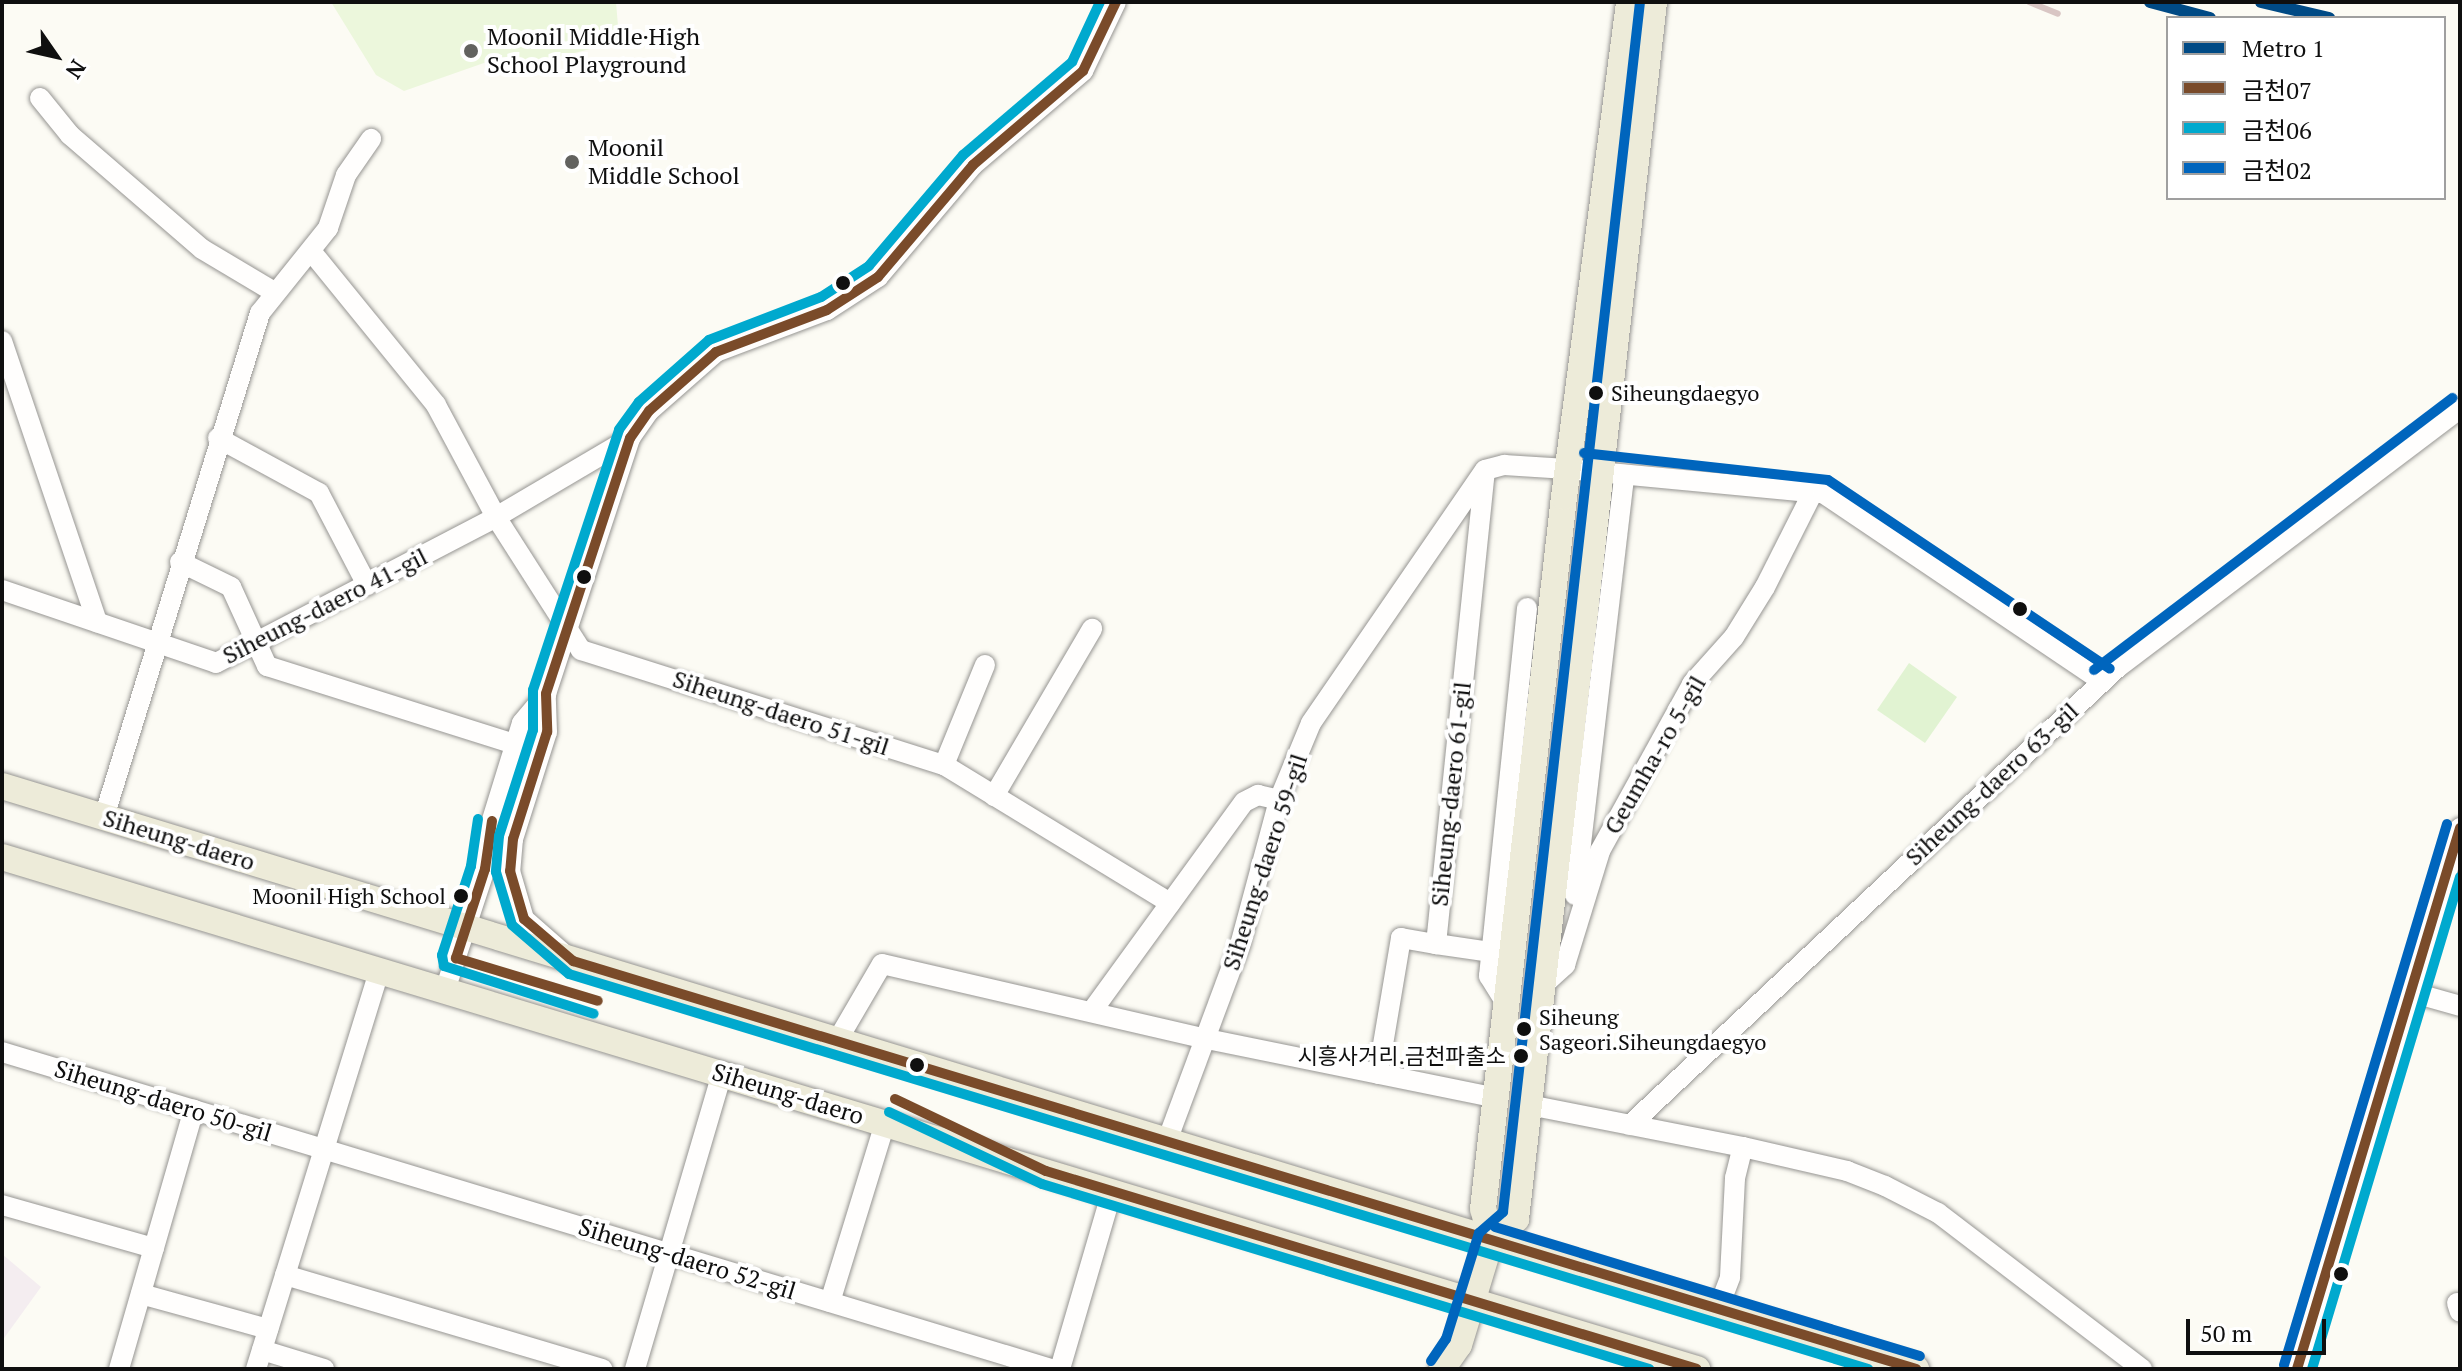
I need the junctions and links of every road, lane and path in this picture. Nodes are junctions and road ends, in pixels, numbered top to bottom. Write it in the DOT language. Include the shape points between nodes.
graph roads {
  1 [pos="1116,2"];
  2 [pos="1629,2"];
  3 [pos="1654,2"];
  4 [pos="40,98"];
  5 [pos="371,139"];
  6 [pos="311,251"];
  7 [pos="274,292"];
  8 [pos="2,341"];
  9 [pos="2460,409"];
  10 [pos="218,438"];
  11 [pos="630,438"];
  12 [pos="1567,469"];
  13 [pos="1485,470"];
  14 [pos="1614,474"];
  15 [pos="1813,492"];
  16 [pos="496,517"];
  17 [pos="180,562"];
  18 [pos="367,585"];
  19 [pos="2,590"];
  20 [pos="1527,608"];
  21 [pos="97,622"];
  22 [pos="1092,629"];
  23 [pos="568,632"];
  24 [pos="156,642"];
  25 [pos="256,642"];
  26 [pos="985,665"];
  27 [pos="2102,681"];
  28 [pos="546,694"];
  29 [pos="516,744"];
  30 [pos="540,752"];
  31 [pos="944,765"];
  32 [pos="2,786"];
  33 [pos="994,796"];
  34 [pos="1279,800"];
  35 [pos="104,817"];
  36 [pos="2460,828"];
  37 [pos="513,839"];
  38 [pos="2,857"];
  39 [pos="485,869"];
  40 [pos="1170,903"];
  41 [pos="466,928"];
  42 [pos="1569,943"];
  43 [pos="1436,944"];
  44 [pos="1491,952"];
  45 [pos="573,961"];
  46 [pos="379,971"];
  47 [pos="1543,985"];
  48 [pos="445,990"];
  49 [pos="2411,992"];
  50 [pos="2460,1006"];
  51 [pos="1509,1008"];
  52 [pos="1092,1011"];
  53 [pos="1207,1039"];
  54 [pos="837,1041"];
  55 [pos="2,1052"];
  56 [pos="722,1074"];
  57 [pos="1378,1074"];
  58 [pos="1497,1098"];
  59 [pos="1529,1105"];
  60 [pos="194,1110"];
  61 [pos="885,1123"];
  62 [pos="1630,1125"];
  63 [pos="1167,1141"];
  64 [pos="1743,1147"];
  65 [pos="324,1149"];
  66 [pos="1112,1191"];
  67 [pos="2,1205"];
  68 [pos="1491,1240"];
  69 [pos="154,1248"];
  70 [pos="669,1254"];
  71 [pos="285,1275"];
  72 [pos="141,1294"];
  73 [pos="1472,1301"];
  74 [pos="830,1302"];
  75 [pos="1718,1309"];
  76 [pos="268,1329"];
  77 [pos="259,1360"];
  78 [pos="554,1362"];
  79 [pos="1686,1367"];
  80 [pos="119,1369"];
  81 [pos="324,1369"];
  82 [pos="602,1369"];
  83 [pos="635,1369"];
  84 [pos="1051,1369"];
  85 [pos="1060,1369"];
  86 [pos="1442,1369"];
  87 [pos="1916,1369"];
  88 [pos="2142,1369"];
  89 [pos="2297,1369"];
  1 -- 11 [label="street" via="1083,71 973,165 878,277 827,310 716,352 649,411"];
  2 -- 12 [label="main road"];
  3 -- 14 [label="main road"];
  4 -- 7 [label="street" via="70,135 202,249"];
  5 -- 6 [label="street" via="346,175 335,213"];
  6 -- 7 [label="street"];
  6 -- 16 [label="street, Siheung-daero 51-gil" via="436,405"];
  7 -- 10 [label="street" via="260,313"];
  8 -- 21 [label="street"];
  9 -- 27 [label="street, Siheung-daero 63-gil"];
  10 -- 17 [label="street"];
  10 -- 18 [label="street" via="319,493"];
  11 -- 16 [label="street, Siheung-daero 41-gil"];
  11 -- 23 [label="street"];
  12 -- 13 [label="street" via="1504,465"];
  12 -- 14 [label="street"];
  12 -- 51 [label="main road"];
  13 -- 34 [label="street, Siheung-daero 59-gil" via="1311,723"];
  13 -- 43 [label="street, Siheung-daero 61-gil"];
  14 -- 15 [label="street"];
  14 -- 42 [label="street"];
  14 -- 47 [label="main road"];
  15 -- 27 [label="street" via="1823,493"];
  15 -- 42 [label="street, Geumha-ro 5-gil" via="1757,599 1734,637 1692,684 1600,851"];
  16 -- 18 [label="street, Siheung-daero 41-gil"];
  16 -- 23 [label="street, Siheung-daero 51-gil"];
  17 -- 24 [label="street"];
  17 -- 25 [label="street" via="231,587"];
  18 -- 25 [label="street, Siheung-daero 41-gil"];
  19 -- 21 [label="street, Siheung-daero 41-gil"];
  20 -- 44 [label="street"];
  21 -- 24 [label="street, Siheung-daero 41-gil"];
  22 -- 33 [label="street"];
  23 -- 28 [label="street"];
  23 -- 31 [label="street, Siheung-daero 51-gil" via="581,650"];
  24 -- 25 [label="street, Siheung-daero 41-gil" via="216,663"];
  24 -- 35 [label="street"];
  25 -- 29 [label="street" via="267,666"];
  26 -- 31 [label="street"];
  27 -- 62 [label="street, Siheung-daero 63-gil"];
  28 -- 29 [label="street" via="522,723"];
  28 -- 30 [label="street" via="547,732"];
  29 -- 30 [label="street"];
  29 -- 39 [label="street" via="487,836"];
  30 -- 37 [label="street"];
  31 -- 33 [label="street, Siheung-daero 51-gil"];
  32 -- 35 [label="main road, Siheung-daero"];
  33 -- 40 [label="street, Siheung-daero 51-gil"];
  34 -- 40 [label="street" via="1258,795 1244,802"];
  34 -- 53 [label="street, Siheung-daero 59-gil" via="1240,945"];
  35 -- 41 [label="main road, Siheung-daero"];
  36 -- 49 [label="street"];
  37 -- 39 [label="street"];
  37 -- 45 [label="street" via="510,871 524,919"];
  38 -- 46 [label="main road, Siheung-daero"];
  39 -- 41 [label="street"];
  40 -- 52 [label="street"];
  41 -- 45 [label="main road, Siheung-daero"];
  41 -- 48 [label="street"];
  42 -- 47 [label="street, Geumha-ro 5-gil" via="1565,965"];
  43 -- 44 [label="street"];
  43 -- 57 [label="street" via="1401,938"];
  44 -- 51 [label="street" via="1489,976"];
  45 -- 54 [label="main road, Siheung-daero"];
  46 -- 48 [label="main road, Siheung-daero"];
  46 -- 65 [label="street"];
  47 -- 59 [label="main road"];
  48 -- 56 [label="main road, Siheung-daero"];
  49 -- 50 [label="street"];
  49 -- 89 [label="street"];
  51 -- 58 [label="main road"];
  52 -- 53 [label="street"];
  52 -- 54 [label="street" via="882,964"];
  53 -- 57 [label="street"];
  53 -- 63 [label="street, Siheung-daero 59-gil"];
  54 -- 63 [label="main road, Siheung-daero"];
  55 -- 60 [label="street, Siheung-daero 50-gil"];
  56 -- 61 [label="main road, Siheung-daero"];
  56 -- 70 [label="street"];
  57 -- 58 [label="street"];
  58 -- 68 [label="main road" via="1483,1209"];
  59 -- 62 [label="street"];
  59 -- 68 [label="main road" via="1516,1219"];
  60 -- 65 [label="street, Siheung-daero 50-gil"];
  60 -- 69 [label="street"];
  61 -- 66 [label="main road, Siheung-daero"];
  61 -- 74 [label="street, Siheung-daero"];
  62 -- 64 [label="street"];
  63 -- 68 [label="main road, Siheung-daero"];
  64 -- 75 [label="street" via="1735,1178 1730,1277"];
  64 -- 88 [label="street" via="1847,1171 1938,1213"];
  65 -- 70 [label="street, Siheung-daero 52-gil"];
  65 -- 71 [label="street"];
  66 -- 73 [label="main road, Siheung-daero"];
  66 -- 85 [label="street"];
  67 -- 69 [label="street"];
  68 -- 73 [label="main road"];
  68 -- 75 [label="main road, Siheung-daero"];
  69 -- 72 [label="street"];
  70 -- 74 [label="street, Siheung-daero 52-gil"];
  70 -- 83 [label="street"];
  71 -- 76 [label="street"];
  71 -- 78 [label="street"];
  72 -- 76 [label="street"];
  72 -- 80 [label="street"];
  73 -- 79 [label="main road, Siheung-daero"];
  73 -- 86 [label="main road" via="1459,1345"];
  74 -- 84 [label="street, Siheung-daero 52-gil"];
  75 -- 87 [label="main road, Siheung-daero"];
  76 -- 77 [label="street"];
  77 -- 81 [label="street"];
  78 -- 82 [label="street"];
}
